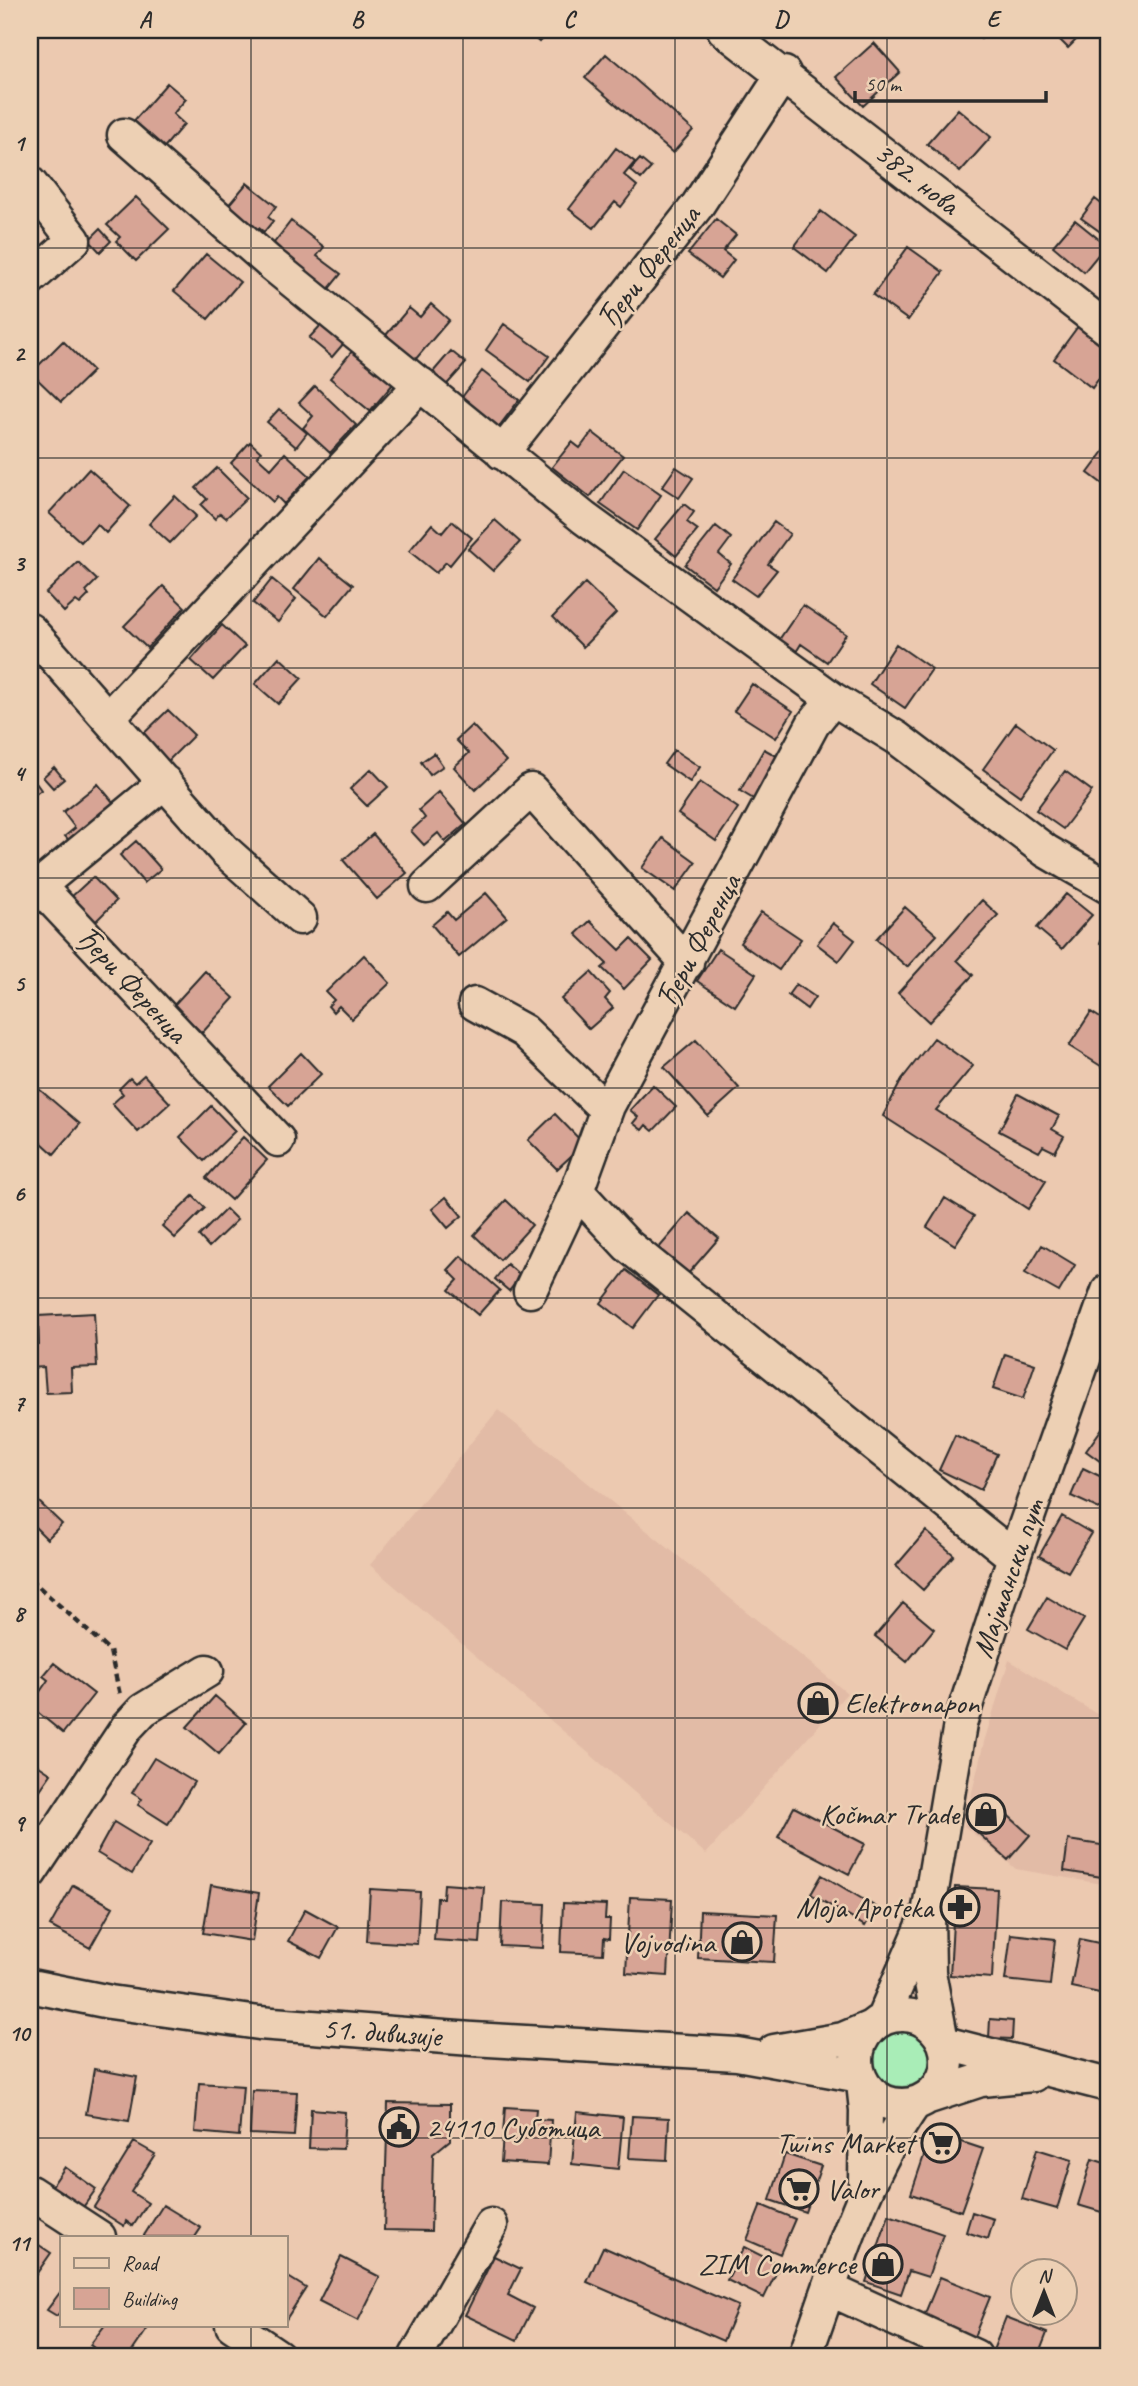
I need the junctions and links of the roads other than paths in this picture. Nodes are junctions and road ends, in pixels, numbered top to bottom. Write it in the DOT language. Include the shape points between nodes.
graph roads {
  1 [pos="724,30"];
  2 [pos="784,73"];
  3 [pos="124,135"];
  4 [pos="30,183"];
  5 [pos="30,279"];
  6 [pos="1108,329"];
  7 [pos="421,384"];
  8 [pos="502,453"];
  9 [pos="30,630"];
  10 [pos="833,699"];
  11 [pos="109,717"];
  12 [pos="164,782"];
  13 [pos="428,886"];
  14 [pos="1108,887"];
  15 [pos="300,918"];
  16 [pos="687,963"];
  17 [pos="475,1004"];
  18 [pos="608,1106"];
  19 [pos="278,1140"];
  20 [pos="578,1191"];
  21 [pos="1108,1291"];
  22 [pos="530,1292"];
  23 [pos="1014,1557"];
  24 [pos="207,1671"];
  25 [pos="30,1873"];
  26 [pos="928,1914"];
  27 [pos="30,1986"];
  28 [pos="877,2023"];
  29 [pos="942,2039"];
  30 [pos="737,2054"];
  31 [pos="1056,2074"];
  32 [pos="861,2079"];
  33 [pos="1108,2085"];
  34 [pos="922,2100"];
  35 [pos="30,2192"];
  36 [pos="863,2201"];
  37 [pos="491,2225"];
  38 [pos="97,2236"];
  39 [pos="830,2289"];
  40 [pos="233,2326"];
  41 [pos="278,2356"];
  42 [pos="416,2356"];
  43 [pos="805,2356"];
  44 [pos="975,2356"];
  1 -- 2 [label="street, 382. нова"];
  2 -- 6 [label="street, 382. нова"];
  2 -- 8 [label="street, Ђери Ференца" via="697,206"];
  3 -- 7 [label="street" via="269,262"];
  4 -- 5 [label="street" via="74,240"];
  7 -- 8 [label="street"];
  7 -- 11 [label="street"];
  8 -- 10 [label="street" via="683,593"];
  9 -- 11 [label="street"];
  10 -- 14 [label="street" via="897,738 1046,851"];
  10 -- 16 [label="street, Ђери Ференца" via="813,724"];
  11 -- 12 [label="street"];
  12 -- 15 [label="street" via="224,850"];
  12 -- 19 [label="street, Ђери Ференца" via="39,886"];
  13 -- 16 [label="street" via="531,790"];
  16 -- 18 [label="street, Ђери Ференца"];
  17 -- 18 [label="street" via="524,1031 597,1101"];
  18 -- 20 [label="street, Ђери Ференца"];
  20 -- 22 [label="street, Ђери Ференца"];
  20 -- 23 [label="street" via="627,1245"];
  21 -- 23 [label="street, Мајшански пут"];
  23 -- 26 [label="street, Мајшански пут" via="960,1724"];
  24 -- 25 [label="street" via="143,1710 127,1727"];
  26 -- 28 [label="street, Мајшански пут"];
  26 -- 29 [label="street, Мајшански пут" via="929,1972"];
  27 -- 30 [label="street, 51. дивизије" via="259,2023"];
  28 -- 29 [label="street" via="909,2015 933,2026"];
  28 -- 30 [label="street, 51. дивизије" via="843,2039"];
  28 -- 32 [label="street" via="861,2039 857,2053"];
  29 -- 31 [label="street"];
  29 -- 34 [label="street" via="948,2061 945,2074"];
  30 -- 32 [label="street, 51. дивизије"];
  31 -- 33 [label="street"];
  31 -- 34 [label="street" via="981,2080"];
  32 -- 34 [label="street" via="885,2102"];
  32 -- 36 [label="street" via="867,2122"];
  34 -- 36 [label="street" via="893,2137"];
  35 -- 38 [label="street"];
  36 -- 39 [label="street"];
  37 -- 42 [label="street"];
  39 -- 43 [label="street"];
  39 -- 44 [label="street"];
  40 -- 41 [label="street"];
}
